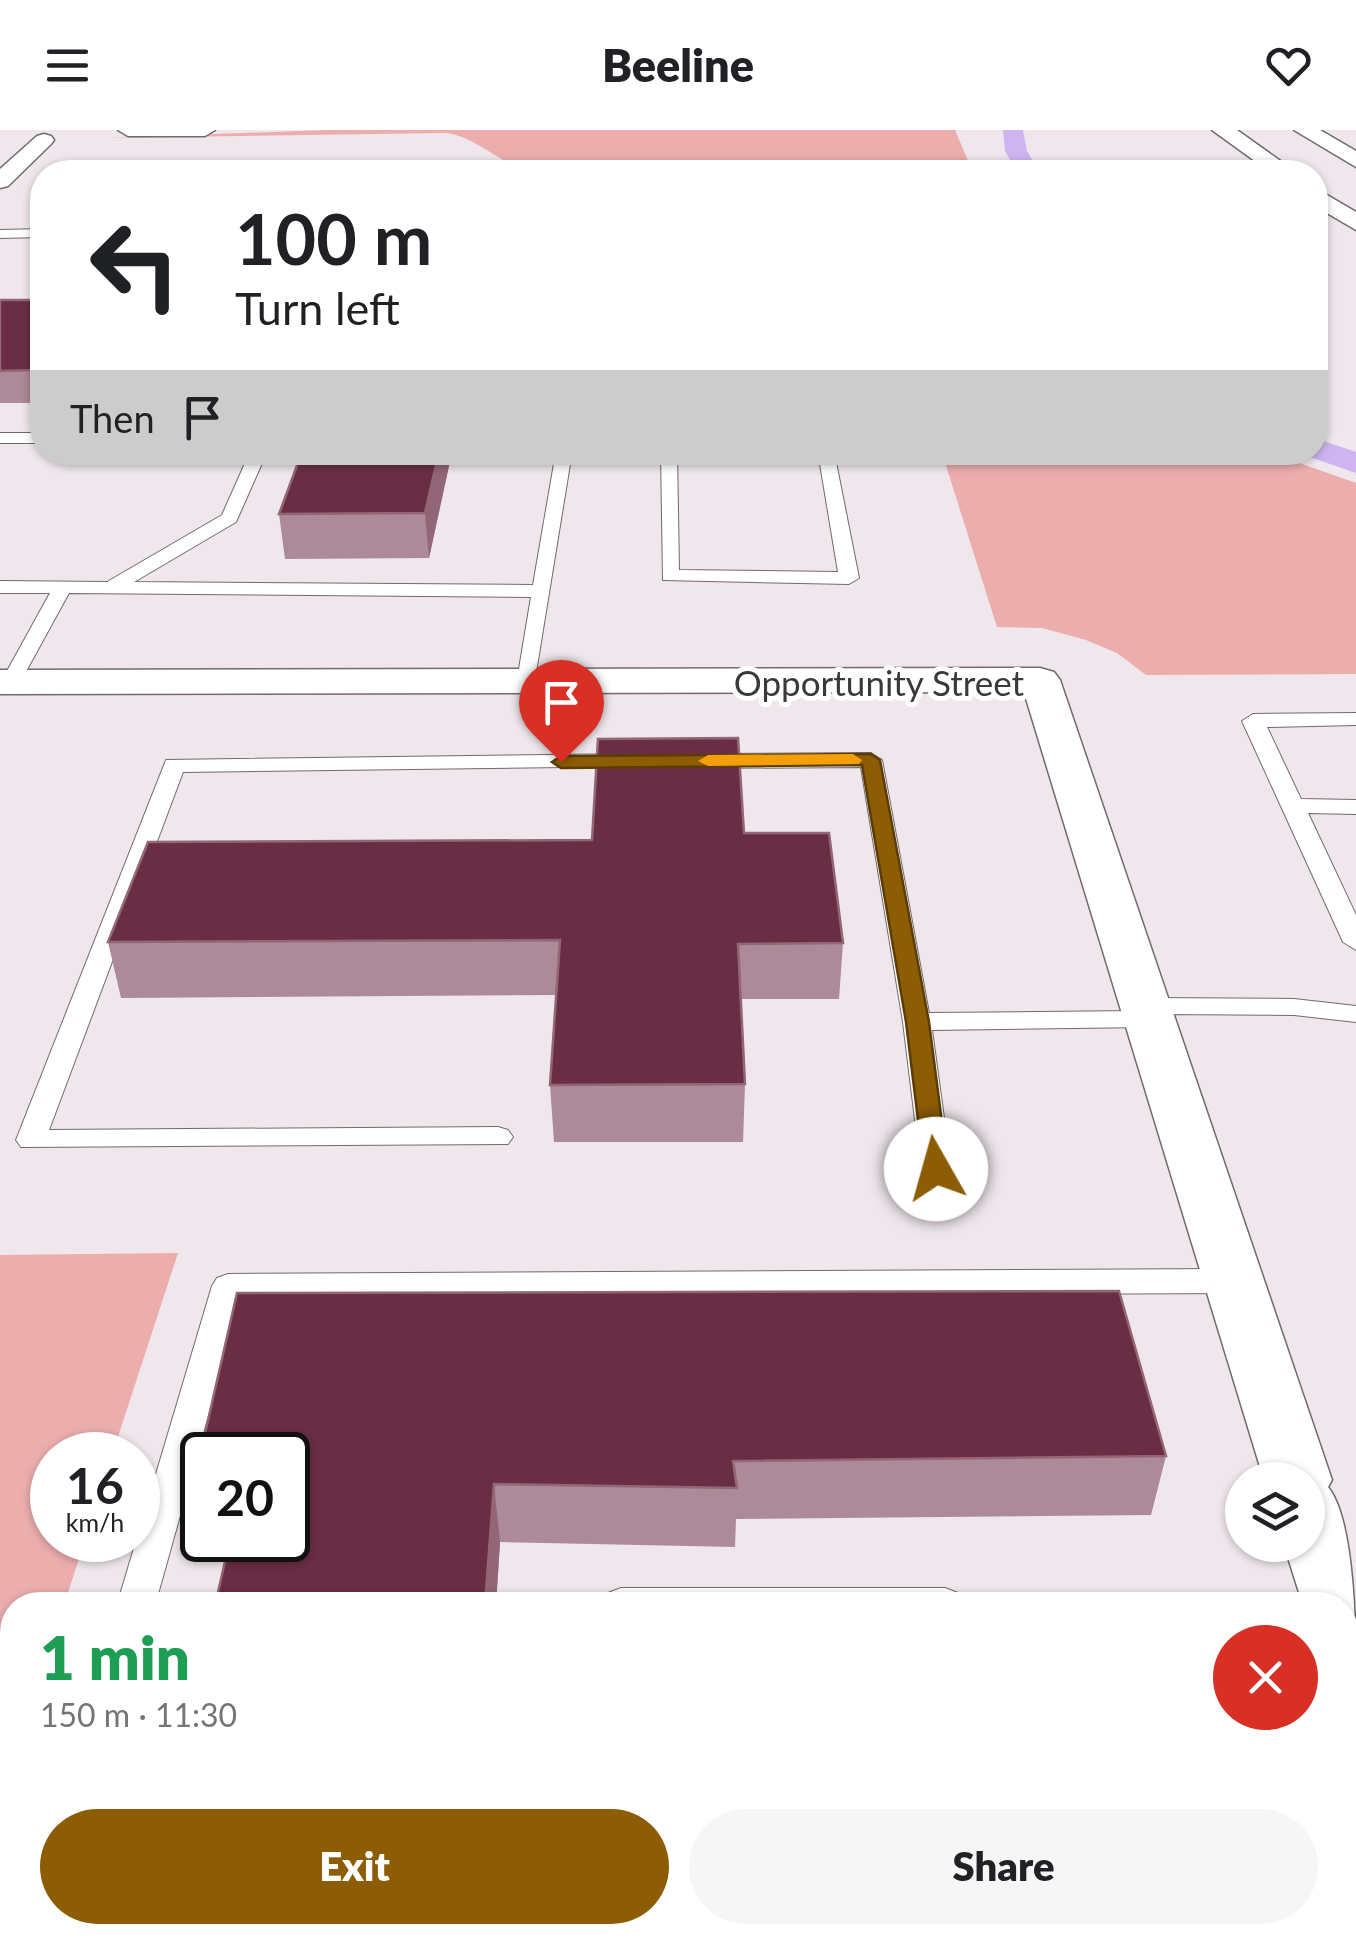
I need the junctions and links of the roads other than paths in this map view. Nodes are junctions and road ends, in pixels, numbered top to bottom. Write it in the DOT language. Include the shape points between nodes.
graph roads {
  1 [pos="128,130"];
  2 [pos="204,130"];
  3 [pos="1223,130"];
  4 [pos="1306,130"];
  5 [pos="23,134"];
  6 [pos="1267,160"];
  7 [pos="1356,160"];
  8 [pos="0,181"];
  9 [pos="1328,203"];
  10 [pos="1356,223"];
  11 [pos="30,233"];
  12 [pos="0,234"];
  13 [pos="0,438"];
  14 [pos="30,438"];
  15 [pos="253,465"];
  16 [pos="562,465"];
  17 [pos="669,465"];
  18 [pos="828,465"];
  19 [pos="0,586"];
  20 [pos="63,587"];
  21 [pos="112,588"];
  22 [pos="541,591"];
  23 [pos="527,681"];
  24 [pos="4,688"];
  25 [pos="1356,719"];
  26 [pos="1292,806"];
  27 [pos="1356,807"];
  28 [pos="1356,942"];
  29 [pos="1148,1013"];
  30 [pos="1356,1014"];
  31 [pos="917,1022"];
  32 [pos="498,1137"];
  33 [pos="936,1169"];
  34 [pos="1234,1281"];
  35 [pos="1292,1462"];
  36 [pos="1325,1562"];
  37 [pos="140,1592"];
  38 [pos="1334,1592"];
  1 -- 2 [label="street"];
  3 -- 6 [label="highway"];
  4 -- 7 [label="highway"];
  5 -- 8 [label="street" via="44,140"];
  9 -- 10 [label="highway"];
  11 -- 12 [label="lane"];
  13 -- 14 [label="lane"];
  15 -- 21 [label="lane" via="230,518"];
  16 -- 22 [label="lane"];
  17 -- 18 [label="lane" via="670,576 848,578"];
  19 -- 20 [label="lane"];
  20 -- 21 [label="lane"];
  20 -- 24 [label="lane"];
  21 -- 22 [label="lane"];
  22 -- 23 [label="lane"];
  23 -- 24 [label="street, Opportunity Street"];
  23 -- 29 [label="street, Opportunity Street" via="1040,680"];
  25 -- 26 [label="lane" via="1253,721"];
  26 -- 27 [label="lane"];
  26 -- 28 [label="lane"];
  29 -- 30 [label="lane" via="1294,1007"];
  29 -- 31 [label="lane"];
  29 -- 34 [label="street, Opportunity Street"];
  31 -- 32 [label="lane" via="871,760 174,764 31,1140"];
  31 -- 33 [label="lane"];
  34 -- 35 [label="street, Opportunity Street"];
  34 -- 37 [label="lane" via="228,1286"];
  36 -- 38 [label="street"];
}
